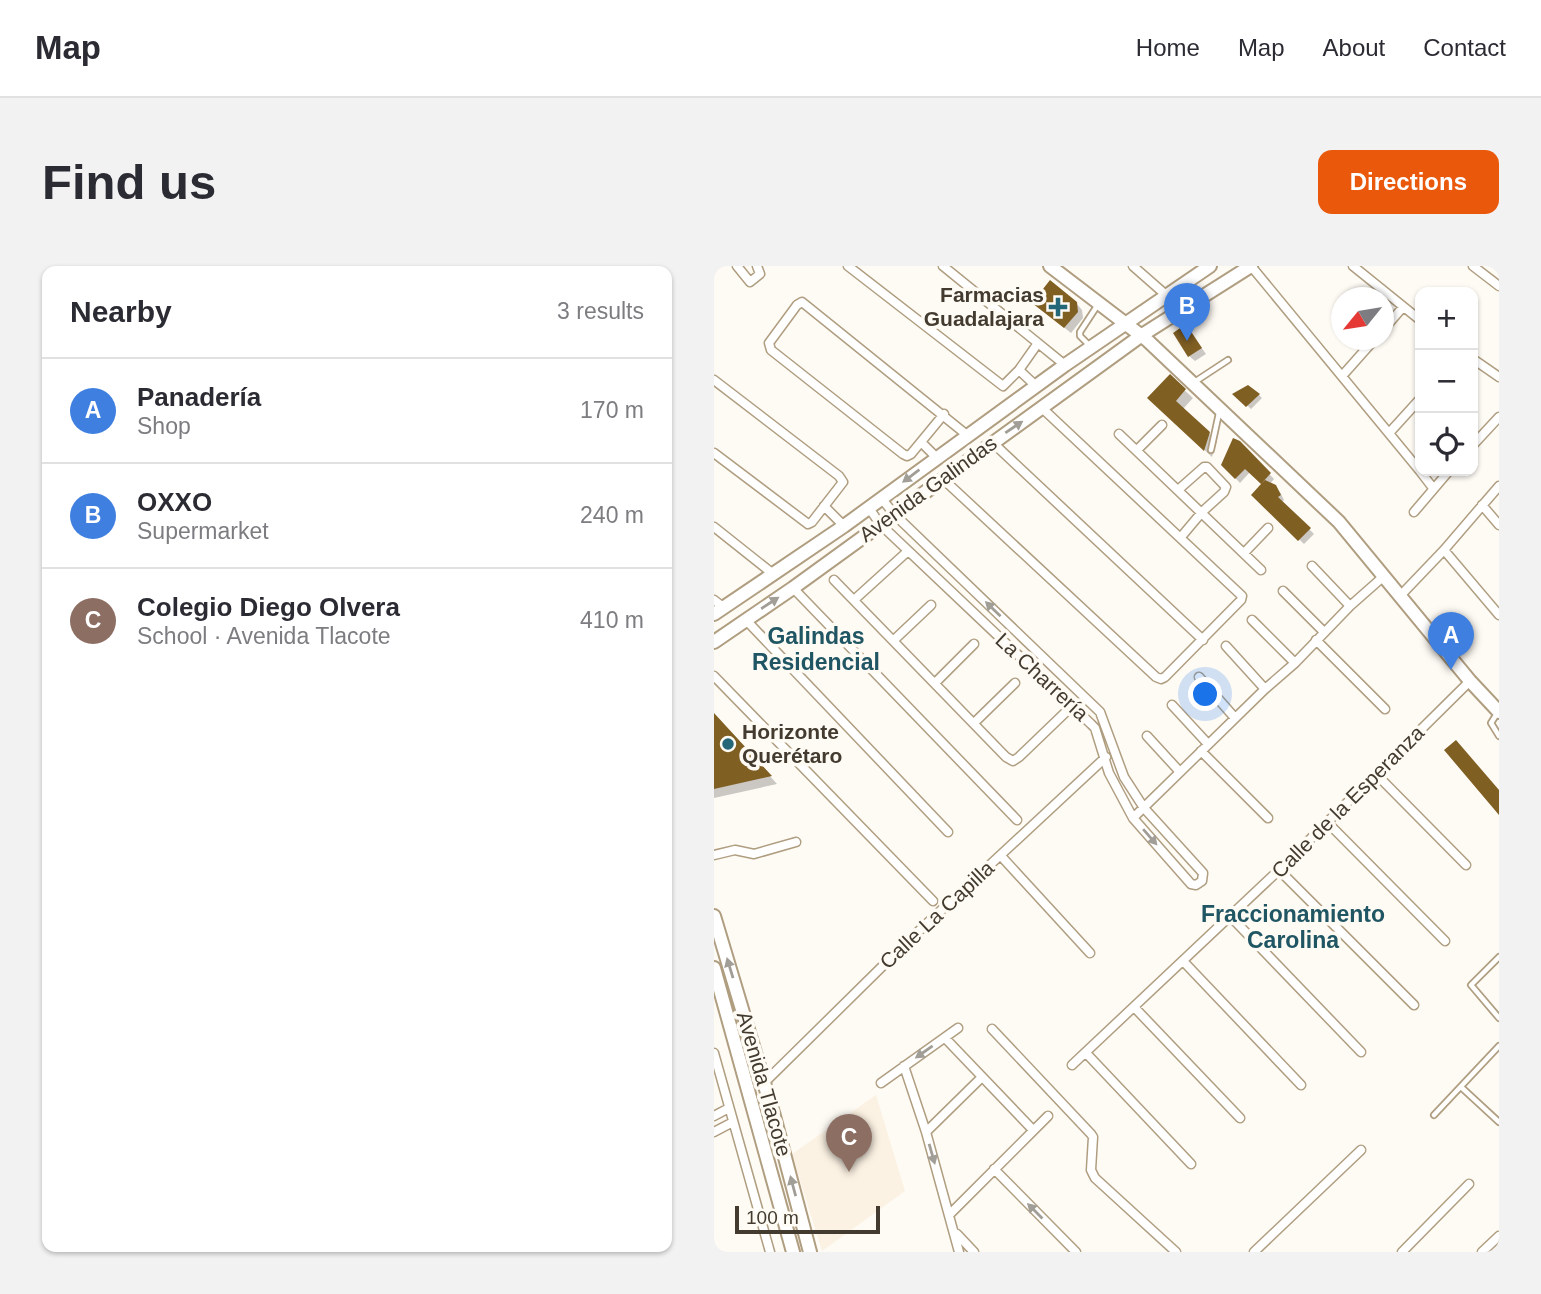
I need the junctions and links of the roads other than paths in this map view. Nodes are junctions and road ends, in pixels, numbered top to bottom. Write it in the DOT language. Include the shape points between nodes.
graph roads {
  1 [pos="737,266"];
  2 [pos="757,266"];
  3 [pos="848,266"];
  4 [pos="943,266"];
  5 [pos="1051,266"];
  6 [pos="1133,266"];
  7 [pos="1210,266"];
  8 [pos="1251,266"];
  9 [pos="1353,266"];
  10 [pos="1473,266"];
  11 [pos="1499,286"];
  12 [pos="1166,295"];
  13 [pos="1100,303"];
  14 [pos="1403,307"];
  15 [pos="1415,316"];
  16 [pos="1394,317"];
  17 [pos="1127,324"];
  18 [pos="1142,335"];
  19 [pos="1038,343"];
  20 [pos="1091,348"];
  21 [pos="1365,350"];
  22 [pos="1228,360"];
  23 [pos="1478,362"];
  24 [pos="1065,365"];
  25 [pos="1018,370"];
  26 [pos="1342,376"];
  27 [pos="1499,377"];
  28 [pos="714,380"];
  29 [pos="1193,383"];
  30 [pos="1036,386"];
  31 [pos="1415,404"];
  32 [pos="1042,408"];
  33 [pos="1220,409"];
  34 [pos="944,414"];
  35 [pos="1499,417"];
  36 [pos="1162,425"];
  37 [pos="1390,432"];
  38 [pos="1119,434"];
  39 [pos="967,435"];
  40 [pos="1478,440"];
  41 [pos="920,442"];
  42 [pos="992,442"];
  43 [pos="1137,450"];
  44 [pos="1211,450"];
  45 [pos="714,453"];
  46 [pos="936,457"];
  47 [pos="1415,464"];
  48 [pos="1424,476"];
  49 [pos="1444,476"];
  50 [pos="943,479"];
  51 [pos="1499,486"];
  52 [pos="1433,488"];
  53 [pos="1178,490"];
  54 [pos="882,499"];
  55 [pos="1482,505"];
  56 [pos="824,506"];
  57 [pos="869,508"];
  58 [pos="1202,512"];
  59 [pos="1414,512"];
  60 [pos="894,514"];
  61 [pos="880,524"];
  62 [pos="1499,525"];
  63 [pos="844,526"];
  64 [pos="714,527"];
  65 [pos="1268,528"];
  66 [pos="1181,537"];
  67 [pos="1444,550"];
  68 [pos="908,551"];
  69 [pos="1244,553"];
  70 [pos="1312,566"];
  71 [pos="1261,570"];
  72 [pos="772,573"];
  73 [pos="1384,576"];
  74 [pos="834,580"];
  75 [pos="793,588"];
  76 [pos="1283,591"];
  77 [pos="1400,596"];
  78 [pos="853,600"];
  79 [pos="931,604"];
  80 [pos="1350,606"];
  81 [pos="717,607"];
  82 [pos="1499,615"];
  83 [pos="745,619"];
  84 [pos="1252,620"];
  85 [pos="1324,632"];
  86 [pos="894,640"];
  87 [pos="1203,640"];
  88 [pos="1316,640"];
  89 [pos="714,642"];
  90 [pos="974,644"];
  91 [pos="1226,646"];
  92 [pos="1295,663"];
  93 [pos="714,676"];
  94 [pos="1199,677"];
  95 [pos="1470,681"];
  96 [pos="935,683"];
  97 [pos="1015,683"];
  98 [pos="1265,689"];
  99 [pos="1172,705"];
  100 [pos="1071,706"];
  101 [pos="1385,709"];
  102 [pos="1499,712"];
  103 [pos="1236,718"];
  104 [pos="974,723"];
  105 [pos="1147,736"];
  106 [pos="1499,736"];
  107 [pos="1204,748"];
  108 [pos="1114,752"];
  109 [pos="1104,758"];
  110 [pos="1180,772"];
  111 [pos="1376,774"];
  112 [pos="1144,808"];
  113 [pos="1133,818"];
  114 [pos="1268,818"];
  115 [pos="1017,820"];
  116 [pos="1327,822"];
  117 [pos="948,832"];
  118 [pos="796,842"];
  119 [pos="714,855"];
  120 [pos="1000,856"];
  121 [pos="1466,865"];
  122 [pos="1279,870"];
  123 [pos="933,901"];
  124 [pos="714,916"];
  125 [pos="1230,916"];
  126 [pos="1445,941"];
  127 [pos="1090,953"];
  128 [pos="1499,957"];
  129 [pos="1183,961"];
  130 [pos="714,968"];
  131 [pos="1414,1005"];
  132 [pos="1134,1007"];
  133 [pos="1499,1018"];
  134 [pos="958,1028"];
  135 [pos="992,1029"];
  136 [pos="944,1038"];
  137 [pos="1499,1046"];
  138 [pos="1361,1052"];
  139 [pos="714,1053"];
  140 [pos="1086,1053"];
  141 [pos="1072,1065"];
  142 [pos="904,1066"];
  143 [pos="982,1077"];
  144 [pos="764,1083"];
  145 [pos="881,1083"];
  146 [pos="1301,1085"];
  147 [pos="1461,1087"];
  148 [pos="729,1108"];
  149 [pos="1434,1115"];
  150 [pos="714,1116"];
  151 [pos="1048,1116"];
  152 [pos="1240,1118"];
  153 [pos="733,1122"];
  154 [pos="1499,1122"];
  155 [pos="1033,1130"];
  156 [pos="714,1132"];
  157 [pos="926,1132"];
  158 [pos="1361,1150"];
  159 [pos="1191,1164"];
  160 [pos="994,1169"];
  161 [pos="1469,1184"];
  162 [pos="950,1214"];
  163 [pos="955,1233"];
  164 [pos="1499,1236"];
  165 [pos="770,1252"];
  166 [pos="793,1252"];
  167 [pos="810,1252"];
  168 [pos="959,1252"];
  169 [pos="974,1252"];
  170 [pos="1076,1252"];
  171 [pos="1176,1252"];
  172 [pos="1254,1252"];
  173 [pos="1402,1252"];
  174 [pos="1482,1252"];
  1 -- 2 [label="street" via="750,282 760,274"];
  3 -- 25 [label="street" via="998,383 1003,386"];
  4 -- 19 [label="street"];
  5 -- 13 [label="main road"];
  6 -- 12 [label="street"];
  7 -- 12 [label="main road, Avenida Galindas"];
  8 -- 18 [label="main road, Avenida Galindas"];
  8 -- 26 [label="street"];
  9 -- 14 [label="street"];
  10 -- 11 [label="street"];
  12 -- 17 [label="main road, Avenida Galindas"];
  13 -- 17 [label="main road"];
  13 -- 20 [label="lane" via="1080,333"];
  14 -- 15 [label="street"];
  14 -- 16 [label="street"];
  17 -- 18 [label="main road"];
  17 -- 20 [label="main road, Avenida Galindas"];
  18 -- 29 [label="main road"];
  18 -- 32 [label="main road, Avenida Galindas"];
  19 -- 24 [label="street"];
  19 -- 25 [label="street"];
  20 -- 24 [label="main road, Avenida Galindas"];
  21 -- 26 [label="street"];
  22 -- 29 [label="lane"];
  23 -- 27 [label="street"];
  24 -- 30 [label="main road, Avenida Galindas"];
  25 -- 30 [label="street"];
  26 -- 37 [label="street"];
  28 -- 56 [label="street" via="842,479"];
  29 -- 33 [label="main road"];
  30 -- 39 [label="main road, Avenida Galindas"];
  31 -- 37 [label="street"];
  42 -- 32 [label="main road, Avenida Galindas, one-way"];
  32 -- 66 [label="street"];
  33 -- 44 [label="lane"];
  33 -- 73 [label="main road" via="1339,522"];
  34 -- 39 [label="street"];
  34 -- 41 [label="street"];
  34 -- 41 [label="street" via="808,305 797,305 769,343 771,350 907,456"];
  35 -- 40 [label="street"];
  36 -- 43 [label="street"];
  37 -- 47 [label="street"];
  38 -- 43 [label="street"];
  39 -- 46 [label="main road, Avenida Galindas"];
  41 -- 46 [label="street"];
  42 -- 50 [label="main road, Avenida Galindas"];
  42 -- 87 [label="street"];
  43 -- 53 [label="street"];
  45 -- 56 [label="street" via="804,523 812,522"];
  46 -- 54 [label="main road, Avenida Galindas, one-way"];
  48 -- 52 [label="street"];
  49 -- 52 [label="street"];
  50 -- 60 [label="main road, Avenida Galindas"];
  50 -- 87 [label="street" via="1156,677 1161,679"];
  51 -- 55 [label="street"];
  52 -- 59 [label="street"];
  53 -- 58 [label="street"];
  53 -- 58 [label="street" via="1207,467 1226,487"];
  54 -- 57 [label="main road, Avenida Galindas"];
  54 -- 60 [label="street"];
  55 -- 62 [label="street"];
  55 -- 67 [label="street"];
  56 -- 63 [label="street"];
  57 -- 61 [label="street, La Charrería"];
  57 -- 63 [label="main road, Avenida Galindas"];
  58 -- 66 [label="street"];
  58 -- 69 [label="street"];
  60 -- 61 [label="main road, Avenida Galindas"];
  108 -- 60 [label="street, one-way" via="1100,712"];
  61 -- 68 [label="street, La Charrería"];
  61 -- 75 [label="main road, Avenida Galindas"];
  63 -- 72 [label="main road, Avenida Galindas"];
  64 -- 72 [label="street"];
  65 -- 69 [label="street"];
  66 -- 87 [label="street" via="1242,596"];
  67 -- 77 [label="street"];
  67 -- 82 [label="street"];
  68 -- 78 [label="street"];
  68 -- 100 [label="street, La Charrería"];
  69 -- 71 [label="street"];
  70 -- 80 [label="street"];
  72 -- 81 [label="main road, Avenida Galindas"];
  73 -- 77 [label="main road"];
  73 -- 80 [label="street"];
  74 -- 78 [label="street"];
  83 -- 75 [label="main road, Avenida Galindas, one-way"];
  75 -- 115 [label="street"];
  76 -- 85 [label="street"];
  77 -- 95 [label="main road"];
  78 -- 86 [label="street"];
  79 -- 86 [label="street"];
  80 -- 85 [label="street"];
  83 -- 89 [label="main road, Avenida Galindas"];
  83 -- 117 [label="street"];
  84 -- 92 [label="street"];
  85 -- 88 [label="street"];
  86 -- 96 [label="street"];
  88 -- 92 [label="street"];
  88 -- 101 [label="street"];
  90 -- 96 [label="street"];
  91 -- 98 [label="street"];
  92 -- 98 [label="street"];
  93 -- 123 [label="street"];
  94 -- 103 [label="street"];
  95 -- 102 [label="main road"];
  95 -- 111 [label="street, Calle de la Esperanza"];
  96 -- 104 [label="street"];
  97 -- 104 [label="street"];
  98 -- 103 [label="street"];
  99 -- 107 [label="street"];
  100 -- 104 [label="street" via="1013,761"];
  100 -- 109 [label="street, La Charrería" via="1095,729"];
  102 -- 106 [label="lane" via="1491,723"];
  103 -- 107 [label="street"];
  105 -- 110 [label="street"];
  107 -- 110 [label="street"];
  107 -- 114 [label="street"];
  108 -- 109 [label="street, Calle La Capilla"];
  108 -- 112 [label="street"];
  109 -- 113 [label="street, La Charrería"];
  109 -- 120 [label="street, Calle La Capilla"];
  110 -- 112 [label="street"];
  111 -- 116 [label="street, Calle de la Esperanza"];
  111 -- 121 [label="street"];
  112 -- 113 [label="street"];
  113 -- 112 [label="street, La Charrería, one-way" via="1191,884 1202,881 1203,873"];
  116 -- 122 [label="street, Calle de la Esperanza"];
  116 -- 126 [label="street"];
  118 -- 119 [label="street" via="758,853 735,850"];
  120 -- 127 [label="street"];
  120 -- 144 [label="street, Calle La Capilla"];
  122 -- 125 [label="street, Calle de la Esperanza"];
  122 -- 131 [label="street"];
  144 -- 124 [label="main road, Avenida Tlacote, one-way"];
  125 -- 129 [label="street, Calle de la Esperanza"];
  125 -- 138 [label="street"];
  128 -- 133 [label="lane" via="1471,985"];
  129 -- 132 [label="street, Calle de la Esperanza"];
  129 -- 146 [label="street"];
  130 -- 166 [label="main road, Avenida Tlacote"];
  132 -- 140 [label="street, Calle de la Esperanza"];
  132 -- 152 [label="street"];
  134 -- 136 [label="street"];
  135 -- 171 [label="street" via="1091,1134 1091,1170 1096,1178"];
  136 -- 142 [label="street, one-way"];
  136 -- 143 [label="street"];
  137 -- 147 [label="lane"];
  139 -- 148 [label="street"];
  140 -- 141 [label="street, Calle de la Esperanza"];
  140 -- 159 [label="street"];
  142 -- 145 [label="street"];
  142 -- 157 [label="street"];
  143 -- 155 [label="street"];
  143 -- 157 [label="street"];
  167 -- 144 [label="main road, Avenida Tlacote, one-way"];
  147 -- 149 [label="lane"];
  147 -- 154 [label="lane"];
  148 -- 150 [label="street"];
  148 -- 153 [label="street"];
  151 -- 155 [label="street"];
  153 -- 156 [label="street"];
  153 -- 165 [label="street"];
  155 -- 160 [label="street"];
  157 -- 162 [label="street, one-way"];
  158 -- 172 [label="street"];
  160 -- 162 [label="street"];
  170 -- 160 [label="street, one-way"];
  161 -- 173 [label="street"];
  162 -- 163 [label="street"];
  163 -- 168 [label="street"];
  163 -- 169 [label="street"];
  164 -- 174 [label="street"];
}
